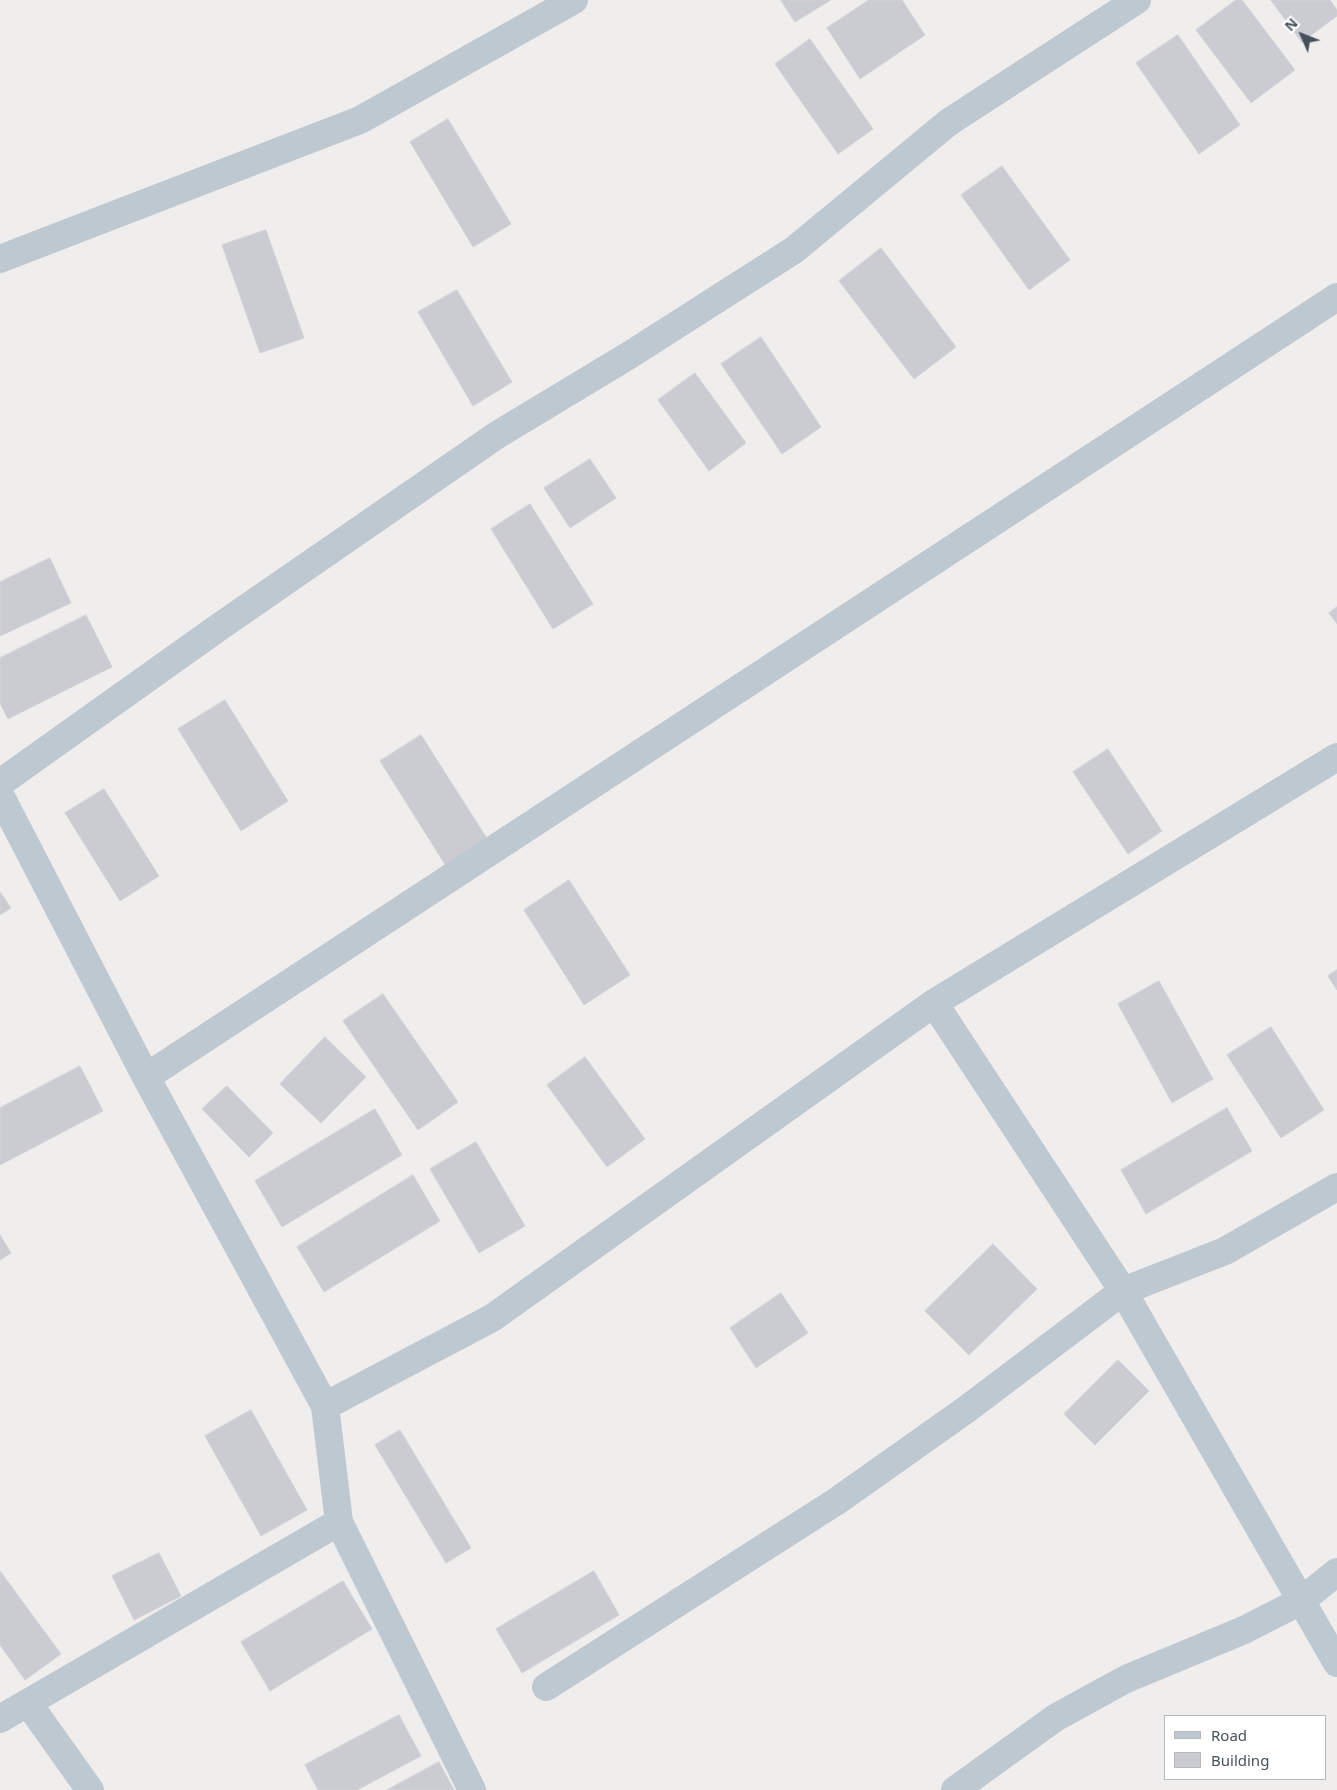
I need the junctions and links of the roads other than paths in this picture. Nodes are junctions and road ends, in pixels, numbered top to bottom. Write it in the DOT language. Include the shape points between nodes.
graph roads {
  1 [pos="574,0"];
  2 [pos="1136,0"];
  3 [pos="0,259"];
  4 [pos="1337,297"];
  5 [pos="1337,757"];
  6 [pos="0,783"];
  7 [pos="0,795"];
  8 [pos="934,1003"];
  9 [pos="146,1077"];
  10 [pos="1337,1187"];
  11 [pos="1123,1291"];
  12 [pos="325,1406"];
  13 [pos="339,1522"];
  14 [pos="1337,1572"];
  15 [pos="1301,1601"];
  16 [pos="1337,1663"];
  17 [pos="546,1687"];
  18 [pos="28,1703"];
  19 [pos="0,1719"];
  20 [pos="90,1790"];
  21 [pos="472,1790"];
  22 [pos="955,1790"];
  1 -- 3 [label="street" via="360,120"];
  2 -- 6 [label="street" via="948,122 794,250 497,435"];
  4 -- 9 [label="street"];
  5 -- 8 [label="street"];
  7 -- 9 [label="street"];
  8 -- 11 [label="street"];
  8 -- 12 [label="street" via="492,1318"];
  9 -- 12 [label="street"];
  10 -- 11 [label="street" via="1225,1251"];
  11 -- 15 [label="street"];
  11 -- 17 [label="street" via="967,1409 837,1501"];
  12 -- 13 [label="street"];
  13 -- 18 [label="street"];
  13 -- 21 [label="street"];
  14 -- 15 [label="street"];
  15 -- 16 [label="street"];
  15 -- 22 [label="street" via="1244,1630 1126,1679 1063,1713"];
  18 -- 19 [label="street"];
  18 -- 20 [label="street"];
}
